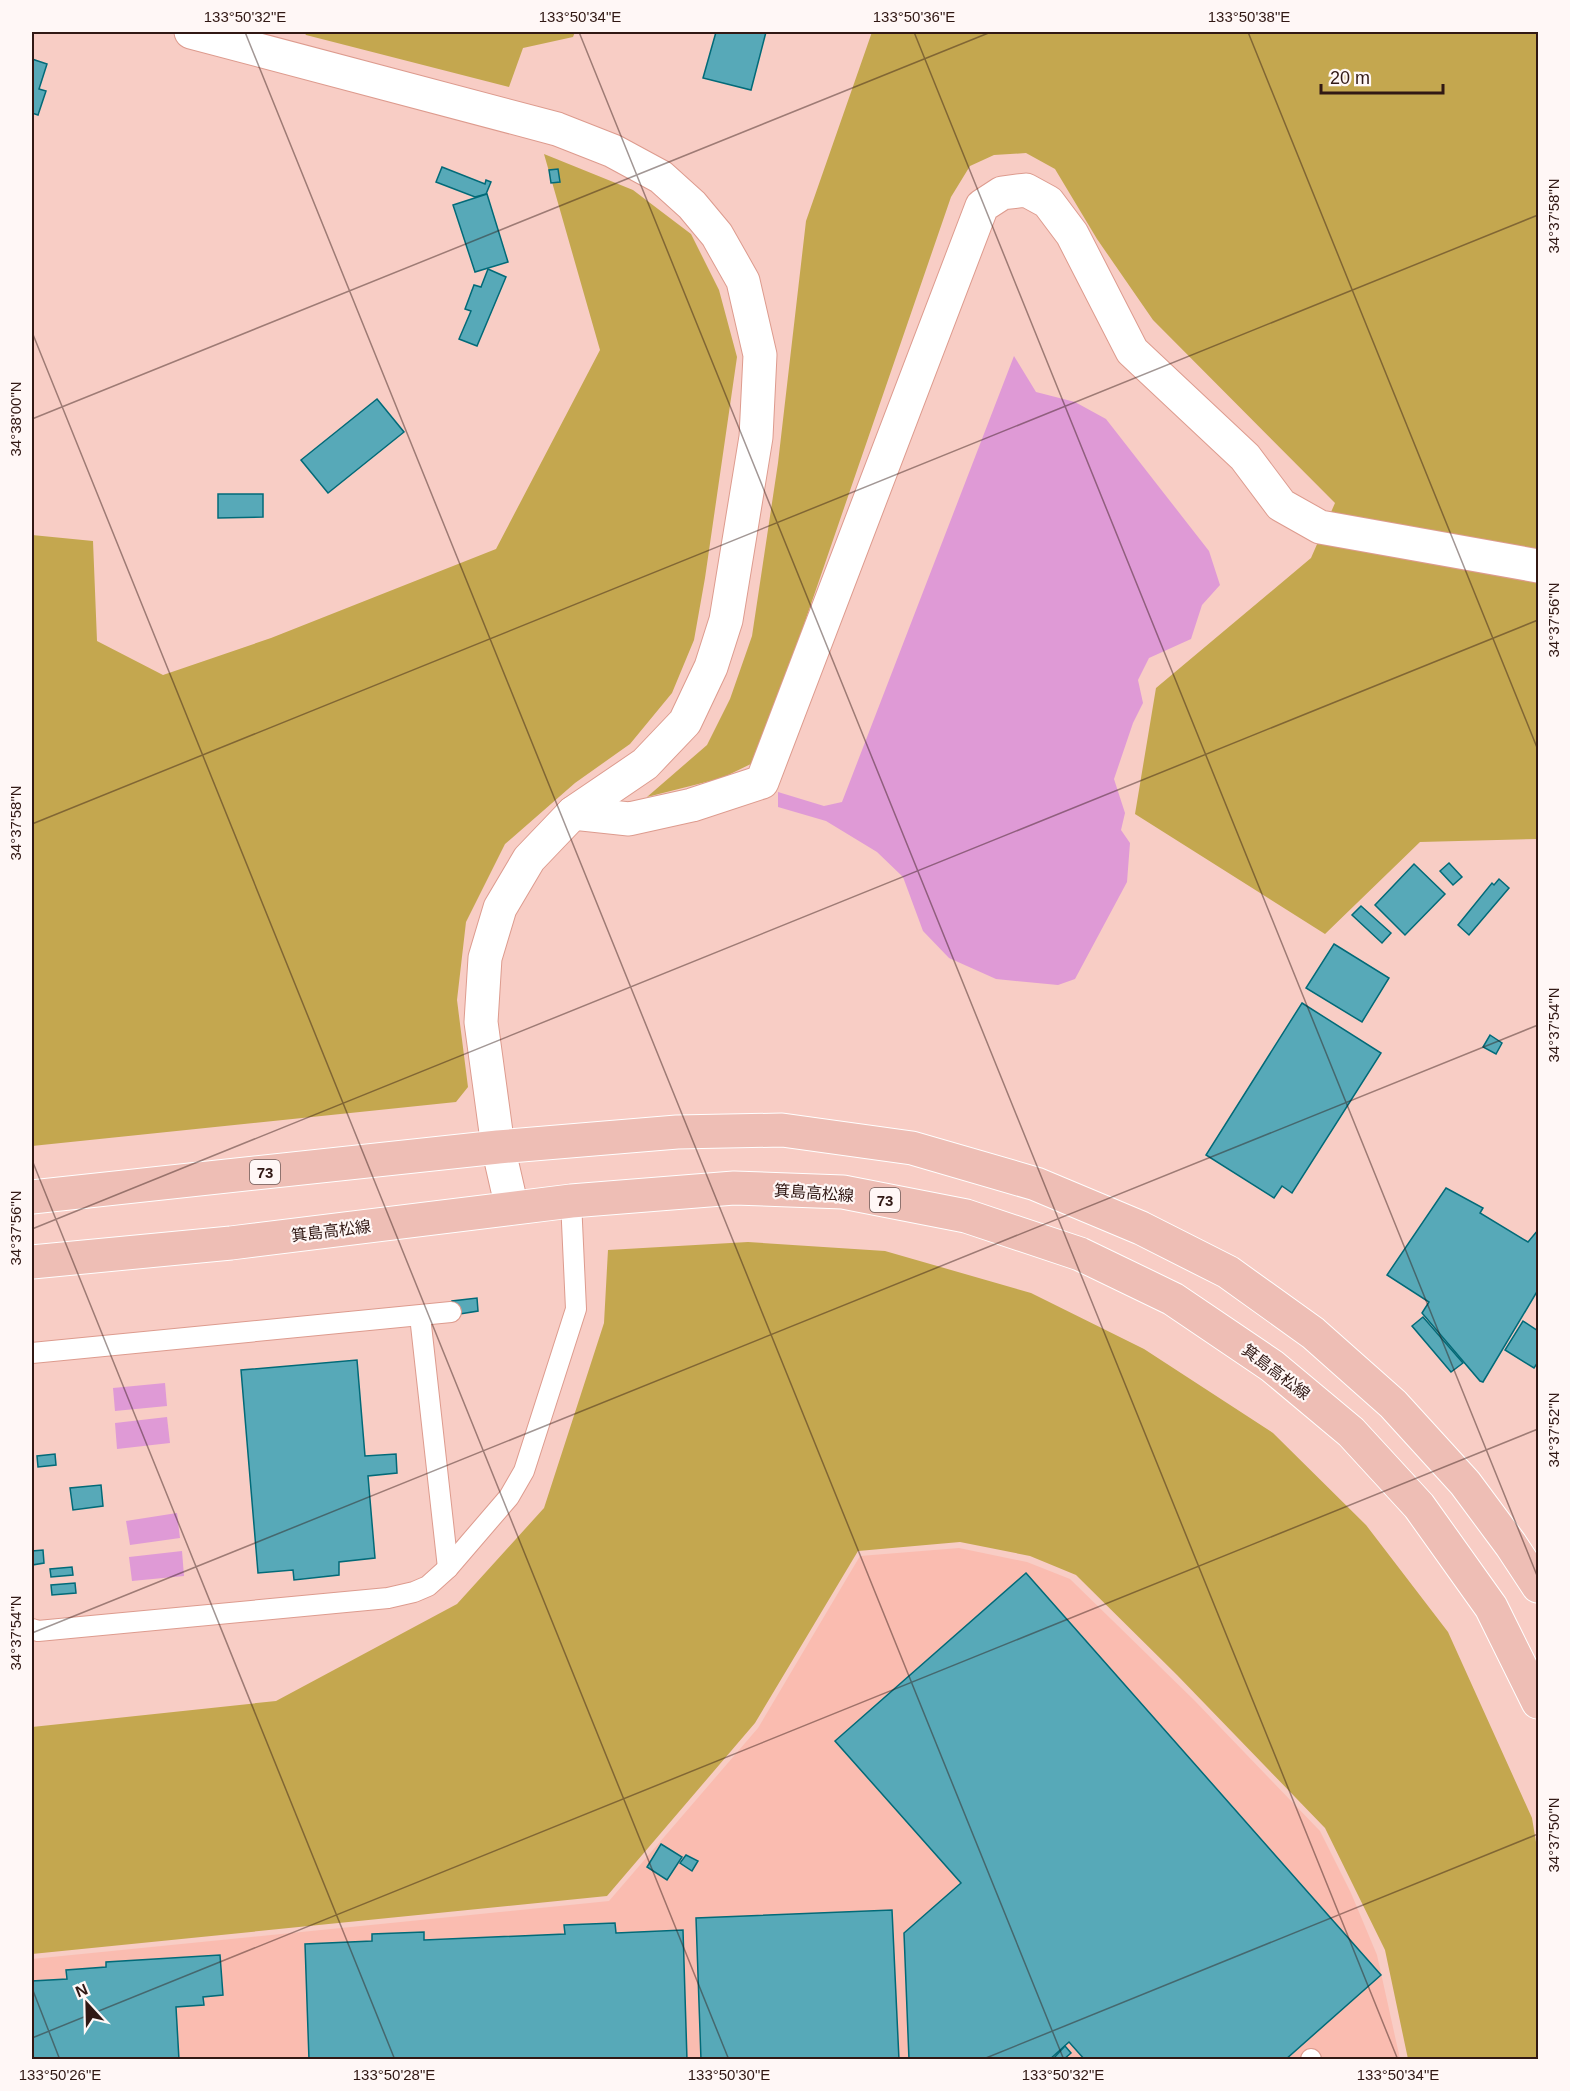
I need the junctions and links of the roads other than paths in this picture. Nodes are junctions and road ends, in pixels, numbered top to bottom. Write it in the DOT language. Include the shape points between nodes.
graph roads {
  1 [pos="191,32"];
  2 [pos="1539,566"];
  3 [pos="573,813"];
  4 [pos="498,1147"];
  5 [pos="32,1197"];
  6 [pos="571,1201"];
  7 [pos="512,1208"];
  8 [pos="32,1262"];
  9 [pos="451,1312"];
  10 [pos="420,1316"];
  11 [pos="32,1353"];
  12 [pos="448,1568"];
  13 [pos="1539,1586"];
  14 [pos="32,1629"];
  15 [pos="1539,1702"];
  1 -- 3 [label="street" via="557,129 613,151 661,177 692,205 717,235 743,281 760,355 756,437 726,620 711,667 685,722 645,764"];
  2 -- 3 [label="street" via="1320,527 1281,505 1245,456 1132,351 1072,234 1048,202 1026,190 1002,193 982,206 762,782 692,805 629,819"];
  3 -- 4 [label="street" via="529,859 500,908 485,958 481,1022"];
  4 -- 5 [label="main road, 73"];
  4 -- 7 [label="street"];
  4 -- 13 [label="main road, 73" via="677,1132 782,1130 912,1148 1036,1184 1141,1228 1228,1272 1313,1333 1393,1404 1465,1483"];
  6 -- 7 [label="main road, 箕島高松線 / 73"];
  6 -- 12 [label="lane" via="576,1309 524,1471 509,1497"];
  6 -- 15 [label="main road, 箕島高松線 / 73" via="734,1188 843,1192 966,1216 1080,1254 1173,1299 1290,1380 1351,1432 1419,1506 1491,1607"];
  7 -- 8 [label="main road, 箕島高松線 / 73" via="231,1243"];
  9 -- 10 [label="lane"];
  10 -- 11 [label="lane"];
  10 -- 12 [label="lane"];
  12 -- 14 [label="lane" via="428,1586 388,1598"];
}
